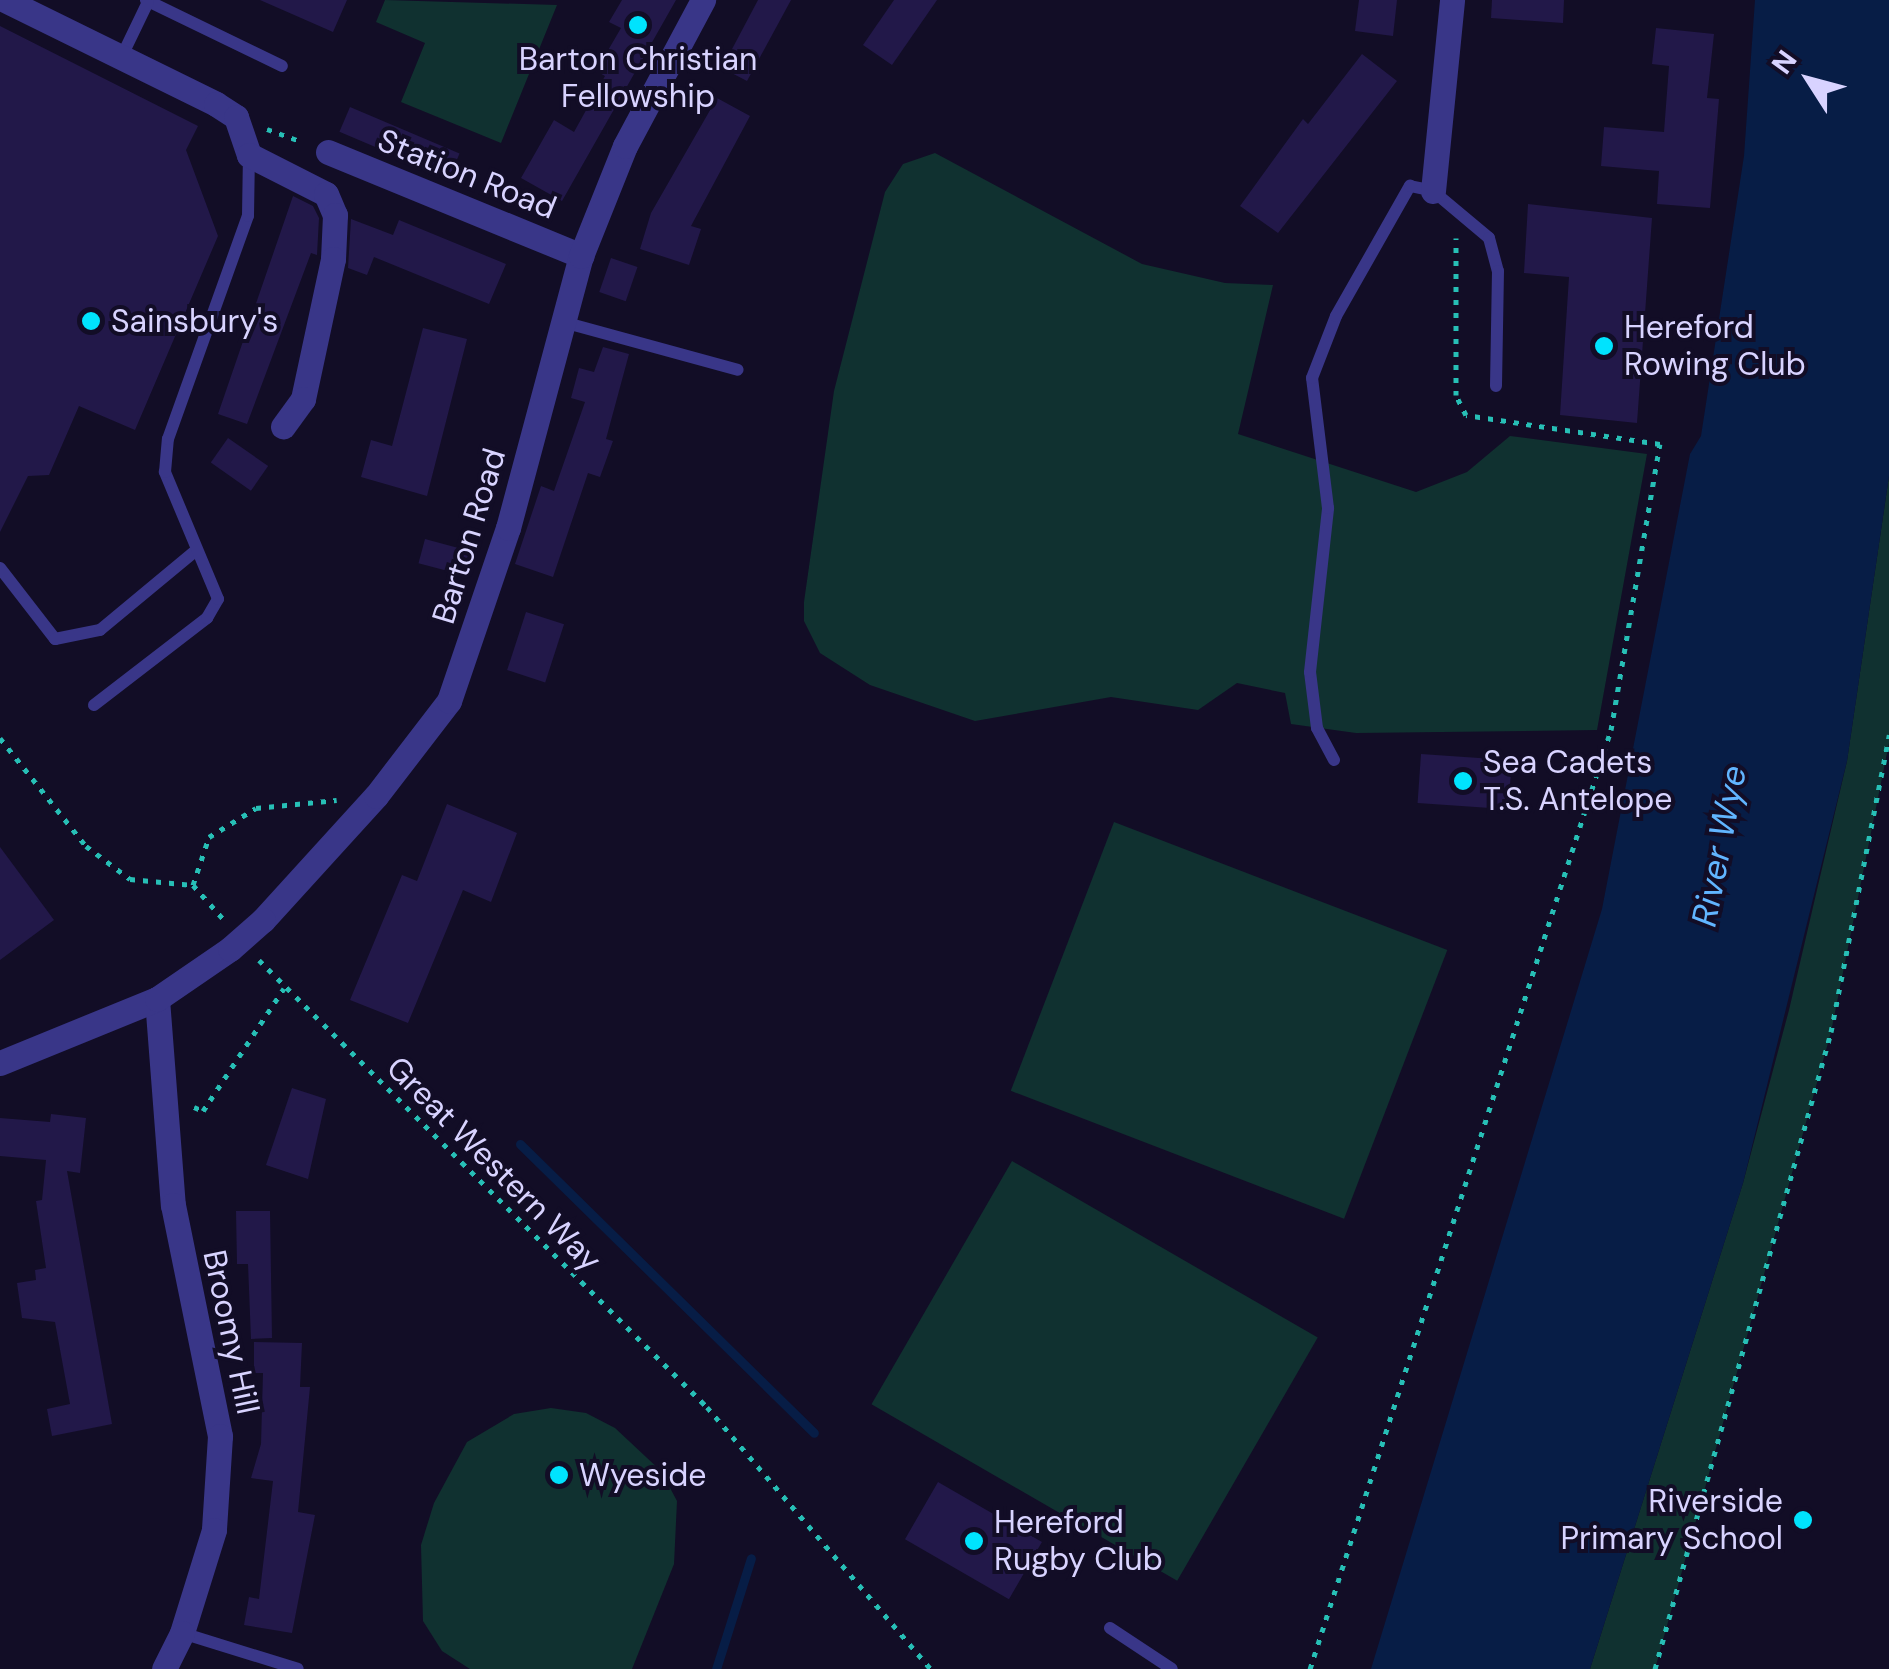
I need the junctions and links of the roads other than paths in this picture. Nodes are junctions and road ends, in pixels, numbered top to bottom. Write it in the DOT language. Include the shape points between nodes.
graph roads {
  1 [pos="4,0"];
  2 [pos="703,0"];
  3 [pos="1452,0"];
  4 [pos="147,1"];
  5 [pos="121,58"];
  6 [pos="282,66"];
  7 [pos="328,152"];
  8 [pos="249,155"];
  9 [pos="1433,191"];
  10 [pos="581,256"];
  11 [pos="563,322"];
  12 [pos="738,370"];
  13 [pos="1496,386"];
  14 [pos="283,427"];
  15 [pos="195,551"];
  16 [pos="0,568"];
  17 [pos="94,704"];
  18 [pos="1334,760"];
  19 [pos="158,999"];
  20 [pos="0,1063"];
  21 [pos="1110,1628"];
  22 [pos="182,1633"];
  23 [pos="164,1669"];
  24 [pos="298,1669"];
  25 [pos="1172,1669"];
  1 -- 5 [label="street"];
  2 -- 10 [label="street, Barton Road" via="625,146"];
  3 -- 9 [label="street"];
  4 -- 5 [label="lane"];
  4 -- 6 [label="lane"];
  5 -- 8 [label="street" via="236,117"];
  7 -- 10 [label="street, Station Road"];
  8 -- 14 [label="street" via="304,178 326,194 335,216 333,259 304,399"];
  8 -- 15 [label="lane" via="248,216 168,439 165,472"];
  9 -- 13 [label="lane" via="1489,238 1498,270"];
  9 -- 18 [label="lane" via="1410,186 1336,316 1312,378 1328,508 1310,672 1317,728"];
  10 -- 11 [label="street, Barton Road"];
  11 -- 12 [label="lane"];
  11 -- 19 [label="street, Barton Road, bridge" via="463,670 431,731 263,920"];
  15 -- 16 [label="lane" via="100,630 55,639"];
  15 -- 17 [label="lane" via="216,590 214,608"];
  19 -- 20 [label="street, Barton Road"];
  19 -- 22 [label="street, Broomy Hill" via="178,1244 220,1436 214,1530"];
  21 -- 25 [label="lane"];
  22 -- 23 [label="street, Broomy Hill"];
  22 -- 24 [label="lane"];
}
